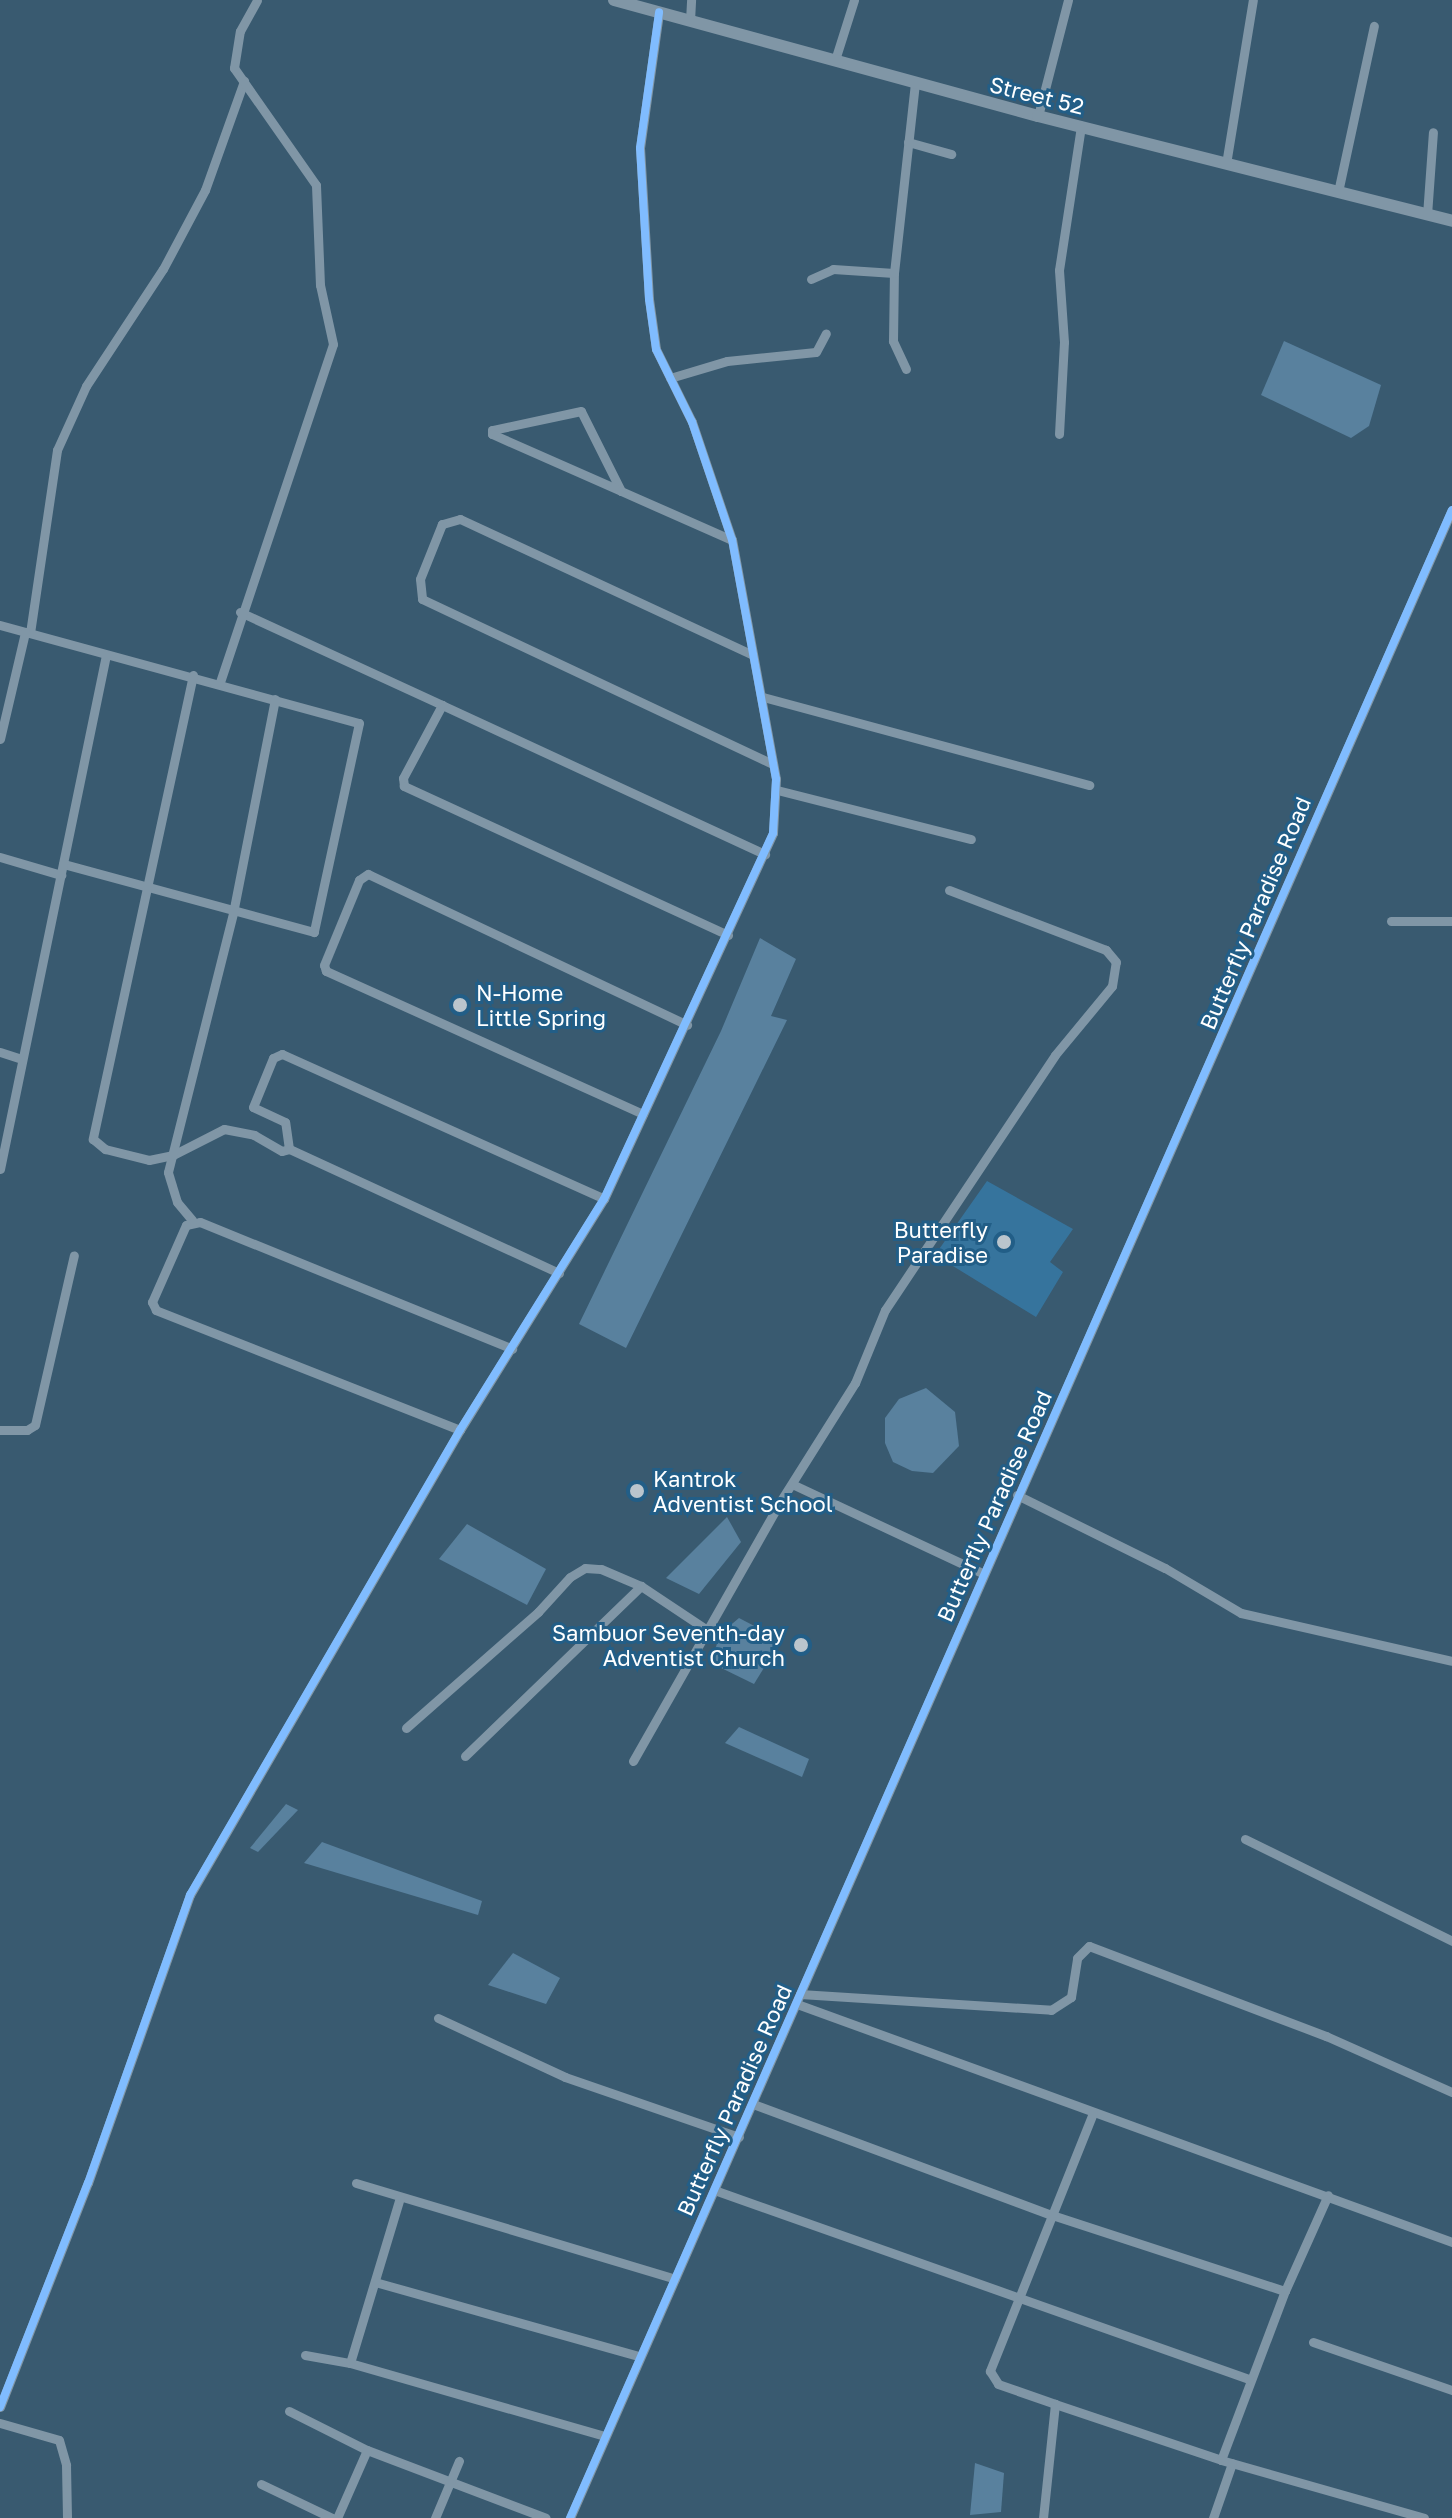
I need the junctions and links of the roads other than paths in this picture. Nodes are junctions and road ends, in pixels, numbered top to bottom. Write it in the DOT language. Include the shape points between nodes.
graph roads {
  1 [pos="257,0"];
  2 [pos="614,0"];
  3 [pos="691,0"];
  4 [pos="854,0"];
  5 [pos="1068,0"];
  6 [pos="1253,0"];
  7 [pos="659,12"];
  8 [pos="690,21"];
  9 [pos="1374,26"];
  10 [pos="835,60"];
  11 [pos="244,81"];
  12 [pos="915,84"];
  13 [pos="1038,116"];
  14 [pos="1081,126"];
  15 [pos="1433,132"];
  16 [pos="908,142"];
  17 [pos="951,154"];
  18 [pos="1226,164"];
  19 [pos="1338,192"];
  20 [pos="1427,215"];
  21 [pos="1452,221"];
  22 [pos="894,273"];
  23 [pos="811,279"];
  24 [pos="826,333"];
  25 [pos="906,369"];
  26 [pos="670,378"];
  27 [pos="1059,434"];
  28 [pos="621,491"];
  29 [pos="1452,510"];
  30 [pos="732,540"];
  31 [pos="240,612"];
  32 [pos="0,625"];
  33 [pos="27,632"];
  34 [pos="106,655"];
  35 [pos="753,655"];
  36 [pos="193,675"];
  37 [pos="220,682"];
  38 [pos="763,697"];
  39 [pos="275,699"];
  40 [pos="442,705"];
  41 [pos="0,739"];
  42 [pos="773,764"];
  43 [pos="1089,785"];
  44 [pos="777,790"];
  45 [pos="971,839"];
  46 [pos="765,854"];
  47 [pos="0,857"];
  48 [pos="63,864"];
  49 [pos="61,875"];
  50 [pos="147,889"];
  51 [pos="949,890"];
  52 [pos="233,913"];
  53 [pos="1391,921"];
  54 [pos="1452,921"];
  55 [pos="728,935"];
  56 [pos="687,1025"];
  57 [pos="0,1052"];
  58 [pos="21,1059"];
  59 [pos="643,1114"];
  60 [pos="289,1149"];
  61 [pos="173,1155"];
  62 [pos="0,1169"];
  63 [pos="604,1199"];
  64 [pos="192,1220"];
  65 [pos="74,1255"];
  66 [pos="559,1273"];
  67 [pos="512,1349"];
  68 [pos="0,1430"];
  69 [pos="460,1430"];
  70 [pos="792,1484"];
  71 [pos="1017,1495"];
  72 [pos="984,1574"];
  73 [pos="641,1586"];
  74 [pos="707,1630"];
  75 [pos="1452,1661"];
  76 [pos="406,1728"];
  77 [pos="465,1756"];
  78 [pos="633,1761"];
  79 [pos="1245,1839"];
  80 [pos="1452,1941"];
  81 [pos="799,1999"];
  82 [pos="438,2018"];
  83 [pos="1452,2092"];
  84 [pos="753,2104"];
  85 [pos="1093,2113"];
  86 [pos="739,2137"];
  87 [pos="356,2183"];
  88 [pos="717,2191"];
  89 [pos="1328,2195"];
  90 [pos="400,2197"];
  91 [pos="1052,2215"];
  92 [pos="1452,2242"];
  93 [pos="675,2279"];
  94 [pos="375,2282"];
  95 [pos="1285,2291"];
  96 [pos="1018,2297"];
  97 [pos="1313,2342"];
  98 [pos="305,2355"];
  99 [pos="639,2356"];
  100 [pos="350,2363"];
  101 [pos="1249,2379"];
  102 [pos="1452,2390"];
  103 [pos="1055,2404"];
  104 [pos="0,2407"];
  105 [pos="289,2411"];
  106 [pos="0,2423"];
  107 [pos="605,2436"];
  108 [pos="367,2450"];
  109 [pos="1221,2460"];
  110 [pos="459,2461"];
  111 [pos="1232,2463"];
  112 [pos="261,2484"];
  113 [pos="450,2484"];
  114 [pos="67,2518"];
  115 [pos="335,2518"];
  116 [pos="435,2518"];
  117 [pos="546,2518"];
  118 [pos="570,2518"];
  119 [pos="1043,2518"];
  120 [pos="1213,2518"];
  121 [pos="1424,2518"];
  1 -- 11 [label="street" via="235,49 234,68"];
  2 -- 7 [label="street, Street 52"];
  3 -- 8 [label="street"];
  4 -- 10 [label="street"];
  5 -- 13 [label="street"];
  6 -- 18 [label="street"];
  7 -- 8 [label="street, Street 52"];
  7 -- 26 [label="street" via="640,148 643,248 656,349"];
  8 -- 10 [label="street, Street 52"];
  9 -- 19 [label="street"];
  10 -- 12 [label="street, Street 52"];
  11 -- 31 [label="street" via="316,185 320,285 333,344"];
  11 -- 33 [label="street" via="205,190 163,269 86,386 57,450"];
  12 -- 13 [label="street, Street 52"];
  12 -- 16 [label="street"];
  13 -- 14 [label="street, Street 52"];
  14 -- 18 [label="street, Street 52"];
  14 -- 27 [label="street" via="1059,270 1064,342"];
  15 -- 20 [label="street"];
  16 -- 17 [label="street"];
  16 -- 22 [label="street"];
  18 -- 19 [label="street, Street 52"];
  19 -- 20 [label="street, Street 52"];
  20 -- 21 [label="street, Street 52"];
  22 -- 23 [label="street" via="833,269"];
  22 -- 25 [label="street" via="893,341"];
  24 -- 26 [label="street" via="816,352 727,361"];
  26 -- 30 [label="street" via="692,422"];
  28 -- 28 [label="street" via="492,434 492,430 581,411"];
  28 -- 30 [label="street"];
  29 -- 71 [label="street, Butterfly Paradise Road"];
  30 -- 35 [label="street"];
  31 -- 37 [label="street"];
  31 -- 40 [label="street"];
  32 -- 33 [label="street"];
  33 -- 34 [label="street"];
  33 -- 41 [label="street"];
  34 -- 36 [label="street"];
  34 -- 48 [label="street"];
  35 -- 38 [label="street"];
  35 -- 42 [label="street" via="460,519 442,524 420,579 422,599"];
  36 -- 37 [label="street"];
  36 -- 50 [label="street"];
  37 -- 39 [label="street"];
  38 -- 42 [label="street"];
  38 -- 43 [label="street"];
  39 -- 52 [label="street"];
  39 -- 52 [label="street" via="355,719 360,731 314,932"];
  40 -- 46 [label="street"];
  40 -- 55 [label="street" via="418,745 404,786"];
  42 -- 44 [label="street"];
  44 -- 45 [label="street"];
  44 -- 46 [label="street"];
  46 -- 55 [label="street"];
  47 -- 49 [label="street"];
  48 -- 49 [label="street"];
  48 -- 50 [label="street"];
  49 -- 58 [label="street"];
  50 -- 52 [label="street"];
  50 -- 61 [label="street" via="91,1131 97,1145 134,1159"];
  51 -- 70 [label="street" via="1106,950 1116,962 1112,986 1055,1055 885,1310 855,1383"];
  52 -- 61 [label="street"];
  53 -- 54 [label="street"];
  55 -- 56 [label="street"];
  56 -- 59 [label="street"];
  56 -- 59 [label="street" via="368,874 359,880 326,971"];
  57 -- 58 [label="street"];
  58 -- 62 [label="street"];
  59 -- 63 [label="street"];
  60 -- 61 [label="street" via="224,1129"];
  60 -- 63 [label="street" via="285,1122 253,1107 278,1054"];
  60 -- 66 [label="street"];
  61 -- 64 [label="street" via="171,1184 181,1210"];
  63 -- 66 [label="street"];
  64 -- 67 [label="street"];
  64 -- 69 [label="street" via="152,1302 156,1310"];
  65 -- 68 [label="street" via="35,1425"];
  66 -- 67 [label="street"];
  67 -- 69 [label="street"];
  69 -- 104 [label="street" via="190,1895 88,2183"];
  70 -- 72 [label="street"];
  70 -- 74 [label="street"];
  71 -- 72 [label="street, Butterfly Paradise Road"];
  71 -- 75 [label="street" via="1165,1568 1241,1613"];
  72 -- 81 [label="street, Butterfly Paradise Road"];
  73 -- 74 [label="street"];
  73 -- 76 [label="street" via="601,1569 585,1568 570,1577 527,1623"];
  73 -- 77 [label="street"];
  74 -- 78 [label="street"];
  79 -- 80 [label="street"];
  81 -- 83 [label="street" via="1051,2010 1071,1997 1077,1958 1089,1946 1326,2036"];
  81 -- 84 [label="street, Butterfly Paradise Road"];
  81 -- 85 [label="street"];
  82 -- 86 [label="street" via="565,2077"];
  84 -- 86 [label="street, Butterfly Paradise Road"];
  84 -- 91 [label="street"];
  85 -- 89 [label="street"];
  85 -- 91 [label="street"];
  86 -- 88 [label="street, Butterfly Paradise Road"];
  87 -- 90 [label="street"];
  88 -- 93 [label="street, Butterfly Paradise Road"];
  88 -- 96 [label="street"];
  89 -- 92 [label="street"];
  89 -- 95 [label="street"];
  90 -- 93 [label="street"];
  90 -- 94 [label="street"];
  91 -- 95 [label="street"];
  91 -- 96 [label="street"];
  93 -- 99 [label="street, Butterfly Paradise Road"];
  94 -- 99 [label="street"];
  94 -- 100 [label="street"];
  95 -- 101 [label="street"];
  96 -- 101 [label="street"];
  96 -- 103 [label="street" via="990,2378"];
  97 -- 102 [label="street"];
  98 -- 100 [label="street"];
  99 -- 107 [label="street, Butterfly Paradise Road"];
  100 -- 107 [label="street"];
  101 -- 109 [label="street"];
  103 -- 109 [label="street"];
  103 -- 119 [label="street"];
  105 -- 108 [label="street"];
  106 -- 114 [label="street" via="59,2440 66,2465"];
  107 -- 118 [label="street, Butterfly Paradise Road"];
  108 -- 113 [label="street"];
  108 -- 115 [label="street"];
  109 -- 111 [label="street"];
  110 -- 113 [label="street"];
  111 -- 120 [label="street"];
  111 -- 121 [label="street"];
  112 -- 115 [label="street"];
  113 -- 116 [label="street"];
  113 -- 117 [label="street"];
}
